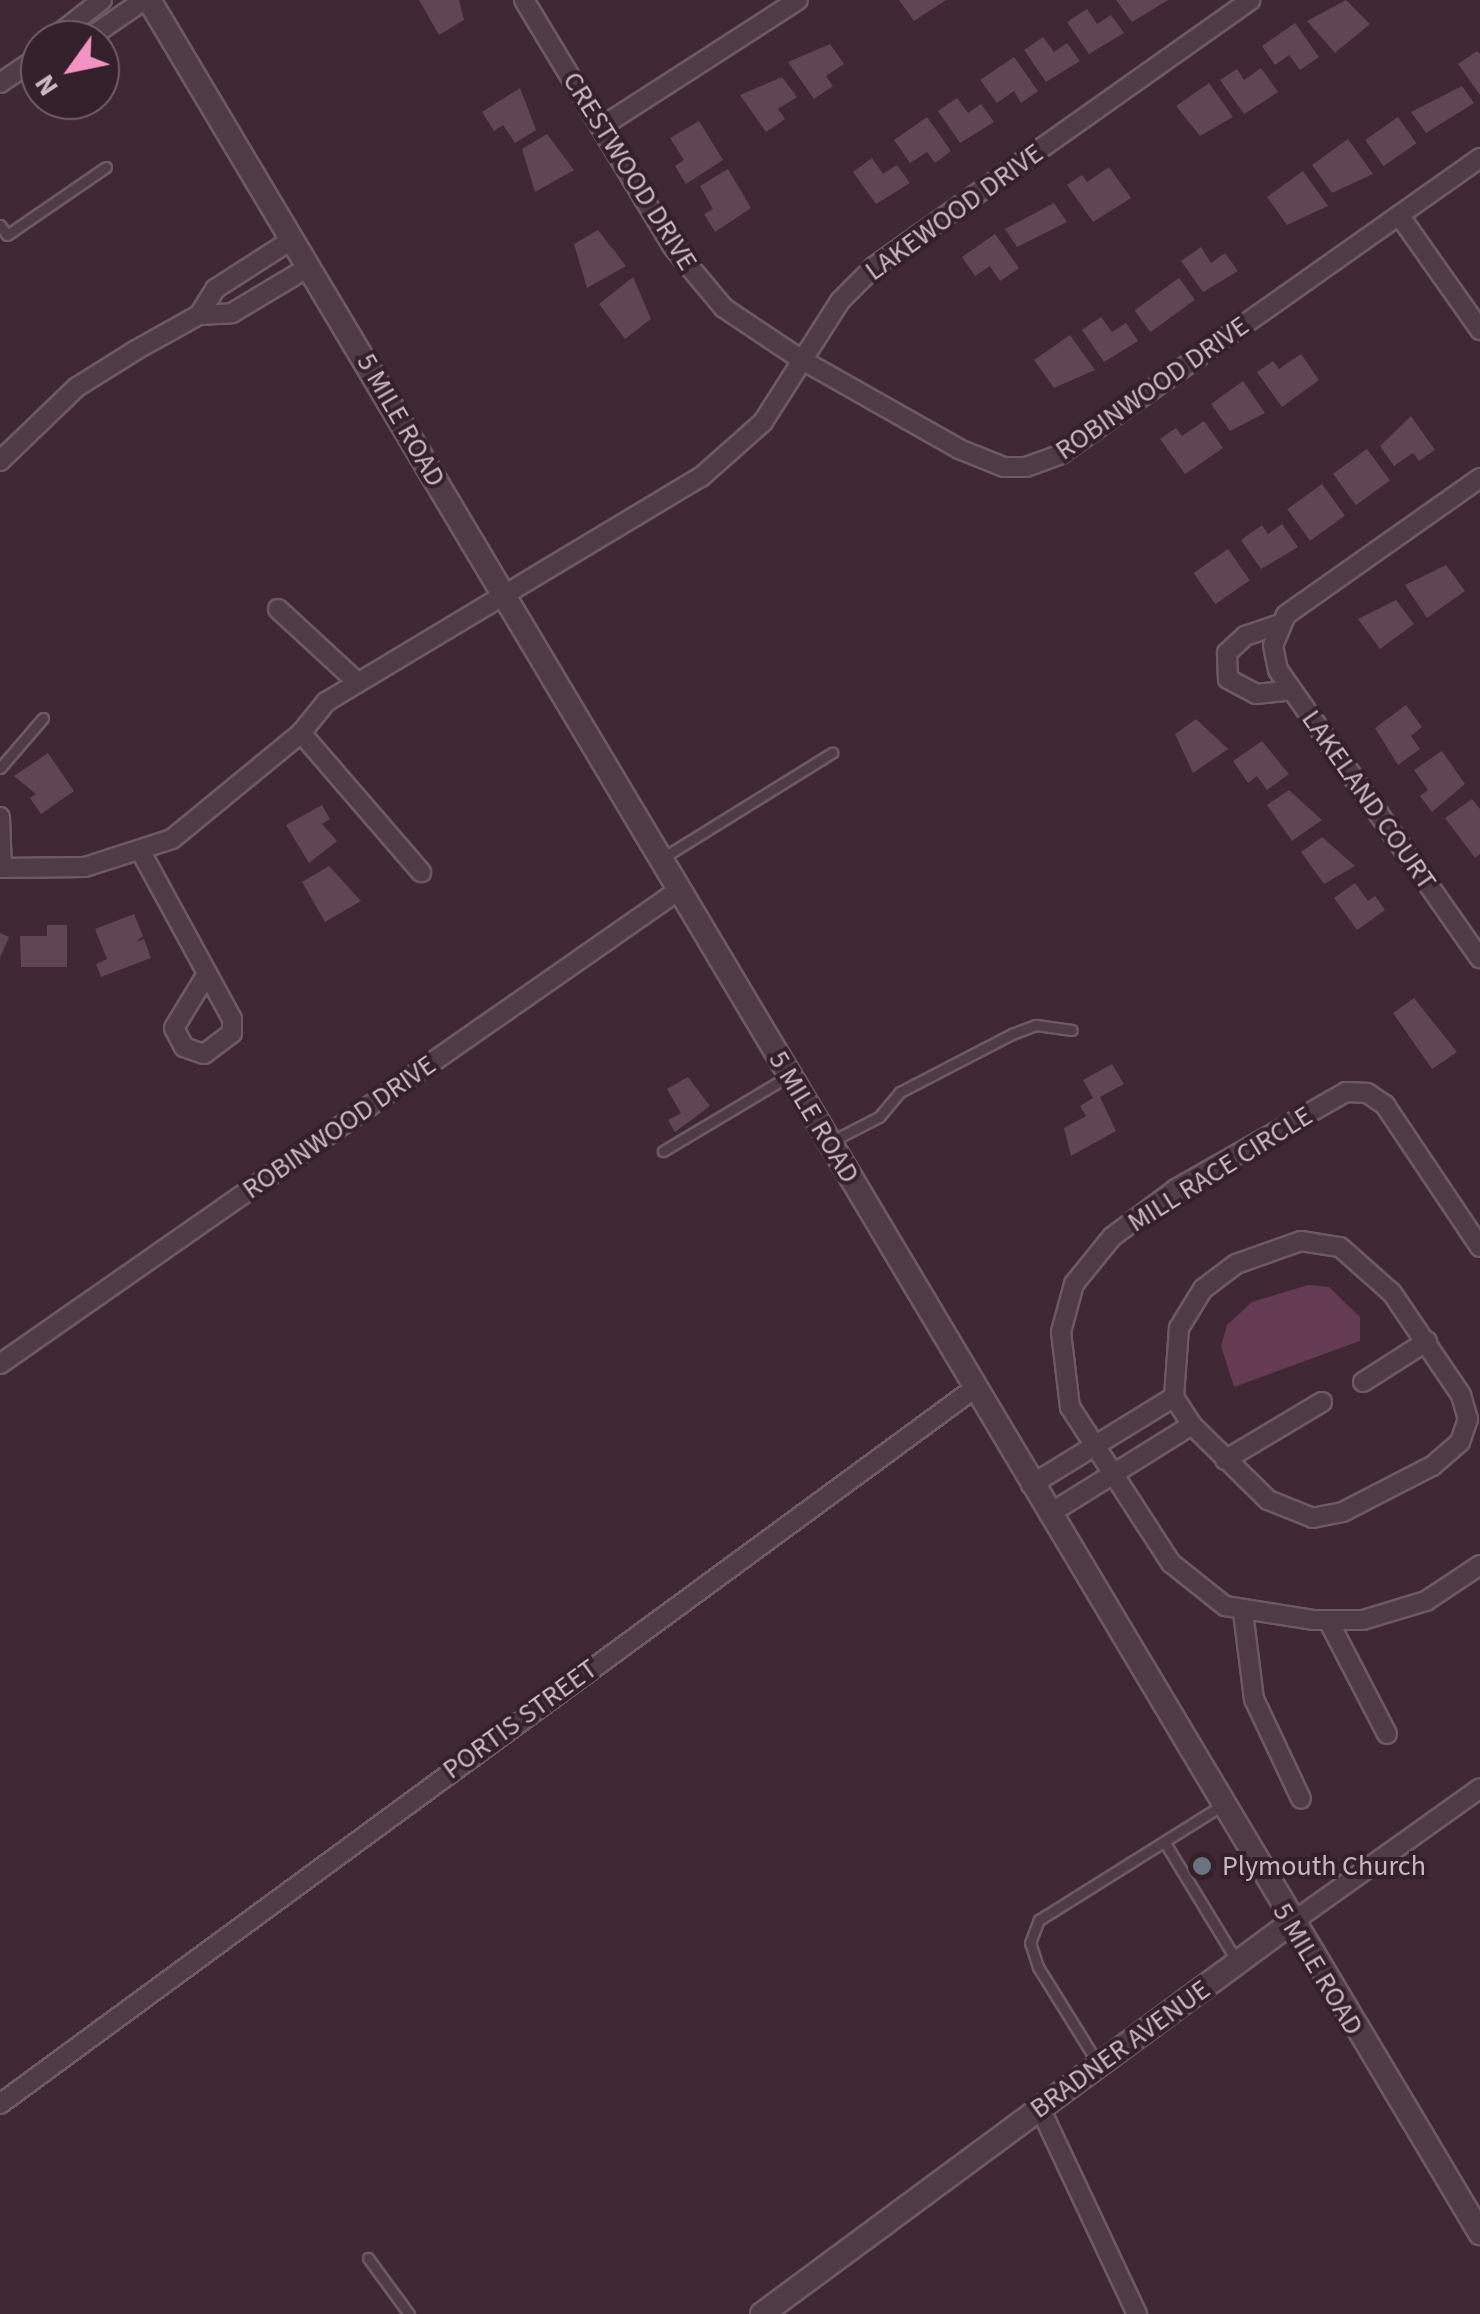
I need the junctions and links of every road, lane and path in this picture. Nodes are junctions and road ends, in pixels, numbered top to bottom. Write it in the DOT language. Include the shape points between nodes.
graph roads {
  1 [pos="102,0"];
  2 [pos="147,0"];
  3 [pos="524,0"];
  4 [pos="798,0"];
  5 [pos="1250,0"];
  6 [pos="76,20"];
  7 [pos="116,20"];
  8 [pos="601,127"];
  9 [pos="1480,158"];
  10 [pos="106,167"];
  11 [pos="1399,215"];
  12 [pos="0,225"];
  13 [pos="3,237"];
  14 [pos="293,239"];
  15 [pos="309,267"];
  16 [pos="199,314"];
  17 [pos="1480,330"];
  18 [pos="802,360"];
  19 [pos="0,461"];
  20 [pos="1480,478"];
  21 [pos="502,595"];
  22 [pos="278,609"];
  23 [pos="1280,624"];
  24 [pos="356,681"];
  25 [pos="1292,690"];
  26 [pos="43,718"];
  27 [pos="302,733"];
  28 [pos="832,754"];
  29 [pos="0,768"];
  30 [pos="0,817"];
  31 [pos="140,852"];
  32 [pos="662,858"];
  33 [pos="1,868"];
  34 [pos="421,872"];
  35 [pos="679,890"];
  36 [pos="1480,958"];
  37 [pos="207,974"];
  38 [pos="1072,1030"];
  39 [pos="790,1076"];
  40 [pos="829,1143"];
  41 [pos="663,1151"];
  42 [pos="1480,1247"];
  43 [pos="1426,1340"];
  44 [pos="0,1364"];
  45 [pos="1363,1382"];
  46 [pos="975,1388"];
  47 [pos="1174,1397"];
  48 [pos="1322,1402"];
  49 [pos="1192,1425"];
  50 [pos="1098,1446"];
  51 [pos="1225,1460"];
  52 [pos="1116,1475"];
  53 [pos="1031,1484"];
  54 [pos="1049,1514"];
  55 [pos="1480,1565"];
  56 [pos="1242,1612"];
  57 [pos="1330,1622"];
  58 [pos="1388,1734"];
  59 [pos="1480,1788"];
  60 [pos="1301,1799"];
  61 [pos="1221,1806"];
  62 [pos="1165,1843"];
  63 [pos="1291,1923"];
  64 [pos="1237,1963"];
  65 [pos="1099,2065"];
  66 [pos="0,2104"];
  67 [pos="1040,2108"];
  68 [pos="1480,2233"];
  69 [pos="368,2258"];
  70 [pos="409,2314"];
  71 [pos="762,2314"];
  72 [pos="1138,2314"];
  1 -- 6 [label="street"];
  2 -- 7 [label="street"];
  2 -- 14 [label="street, 5 MILE ROAD"];
  3 -- 8 [label="street, CRESTWOOD DRIVE"];
  4 -- 8 [label="street"];
  5 -- 18 [label="street, LAKEWOOD DRIVE" via="875,266 840,301"];
  8 -- 18 [label="street, CRESTWOOD DRIVE" via="702,285 759,335"];
  9 -- 11 [label="street, ROBINWOOD DRIVE"];
  10 -- 13 [label="lane"];
  11 -- 17 [label="street"];
  11 -- 18 [label="street, ROBINWOOD DRIVE" via="1061,454 1026,467 986,463"];
  12 -- 13 [label="lane"];
  14 -- 15 [label="street, 5 MILE ROAD"];
  14 -- 16 [label="street" via="214,289"];
  15 -- 16 [label="street" via="232,313"];
  15 -- 21 [label="street, 5 MILE ROAD"];
  16 -- 19 [label="street" via="76,388"];
  18 -- 21 [label="street, LAKEWOOD DRIVE" via="763,422 720,464"];
  20 -- 23 [label="street"];
  21 -- 24 [label="street, LAKEWOOD DRIVE"];
  21 -- 32 [label="street, 5 MILE ROAD"];
  22 -- 24 [label="street"];
  23 -- 25 [label="street" via="1274,656"];
  23 -- 25 [label="street, LAKELAND COURT" via="1244,636 1226,653 1228,679 1256,694"];
  24 -- 27 [label="street, LAKEWOOD DRIVE" via="326,702"];
  25 -- 36 [label="street, LAKELAND COURT"];
  26 -- 29 [label="lane"];
  27 -- 31 [label="street, LAKEWOOD DRIVE" via="208,813"];
  27 -- 34 [label="street"];
  28 -- 32 [label="lane"];
  30 -- 33 [label="street"];
  31 -- 33 [label="street, LAKEWOOD DRIVE" via="84,867"];
  31 -- 37 [label="street"];
  32 -- 35 [label="street, 5 MILE ROAD"];
  35 -- 39 [label="street, 5 MILE ROAD"];
  35 -- 44 [label="street, ROBINWOOD DRIVE"];
  38 -- 40 [label="lane" via="1036,1025 1012,1034 900,1092 879,1118"];
  39 -- 40 [label="street, 5 MILE ROAD"];
  39 -- 41 [label="lane"];
  40 -- 46 [label="street, 5 MILE ROAD"];
  42 -- 50 [label="street, MILL RACE CIRCLE" via="1385,1105 1368,1093 1336,1096 1176,1190 1089,1260 1066,1305 1060,1354 1070,1407"];
  43 -- 45 [label="street"];
  43 -- 47 [label="street" via="1360,1262 1340,1247 1301,1241 1236,1264 1202,1289 1179,1328"];
  43 -- 51 [label="street" via="1461,1395 1468,1419 1460,1442 1432,1466 1342,1512 1313,1518 1280,1509"];
  46 -- 53 [label="street, 5 MILE ROAD"];
  46 -- 66 [label="street, PORTIS STREET"];
  47 -- 49 [label="street"];
  47 -- 50 [label="street"];
  48 -- 51 [label="street"];
  49 -- 51 [label="street"];
  49 -- 52 [label="street"];
  50 -- 52 [label="street, MILL RACE CIRCLE"];
  50 -- 53 [label="street"];
  52 -- 54 [label="street"];
  52 -- 56 [label="street, MILL RACE CIRCLE" via="1171,1563 1206,1594"];
  53 -- 54 [label="street, 5 MILE ROAD"];
  54 -- 61 [label="street, 5 MILE ROAD"];
  55 -- 57 [label="street, MILL RACE CIRCLE" via="1426,1601"];
  56 -- 57 [label="street, MILL RACE CIRCLE"];
  56 -- 60 [label="street" via="1254,1699"];
  57 -- 58 [label="street"];
  59 -- 63 [label="street, BRADNER AVENUE"];
  61 -- 62 [label="lane"];
  61 -- 63 [label="street, 5 MILE ROAD"];
  62 -- 64 [label="lane"];
  62 -- 65 [label="lane" via="1039,1920 1030,1943"];
  63 -- 64 [label="street, BRADNER AVENUE"];
  63 -- 68 [label="street, 5 MILE ROAD"];
  64 -- 65 [label="street, BRADNER AVENUE"];
  65 -- 67 [label="street, BRADNER AVENUE"];
  67 -- 71 [label="street, BRADNER AVENUE"];
  67 -- 72 [label="street"];
  69 -- 70 [label="lane"];
}
